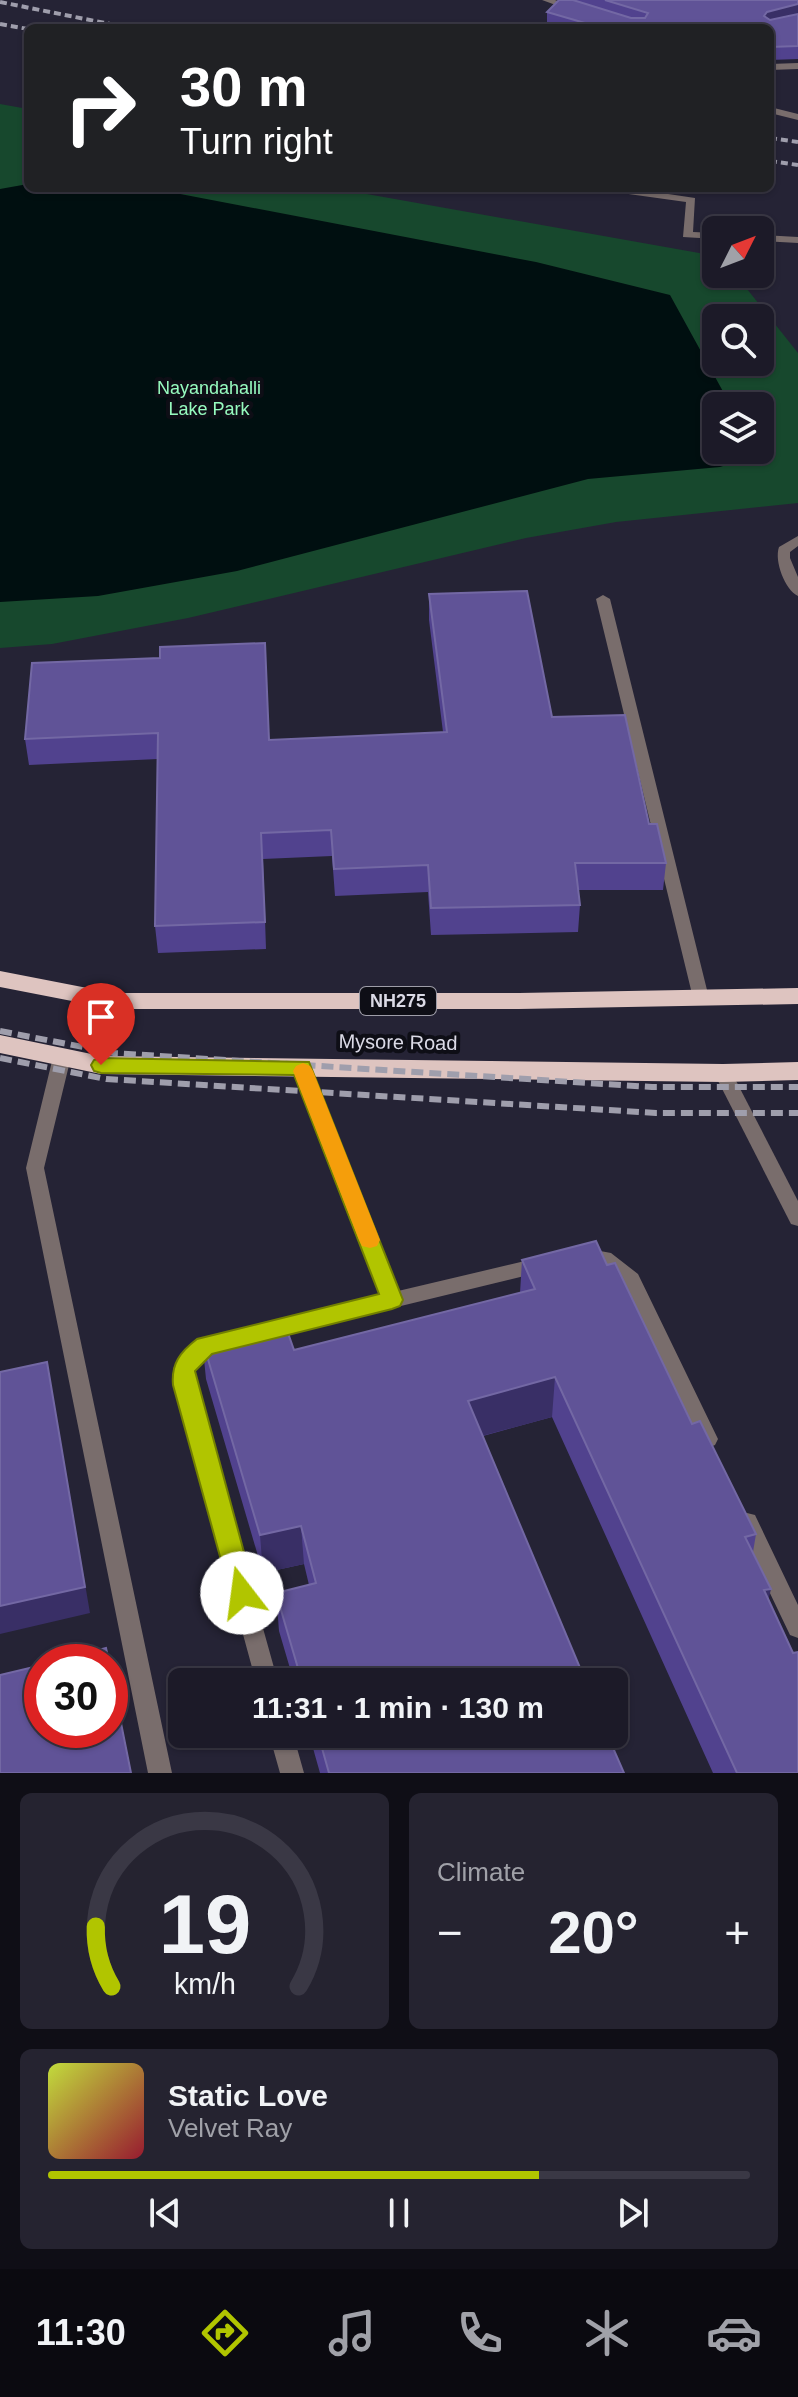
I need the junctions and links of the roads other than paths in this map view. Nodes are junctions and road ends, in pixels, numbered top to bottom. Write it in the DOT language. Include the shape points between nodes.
graph roads {
  1 [pos="546,0"];
  2 [pos="584,11"];
  3 [pos="798,66"];
  4 [pos="774,68"];
  5 [pos="774,111"];
  6 [pos="798,117"];
  7 [pos="635,192"];
  8 [pos="702,236"];
  9 [pos="774,239"];
  10 [pos="798,240"];
  11 [pos="798,540"];
  12 [pos="798,592"];
  13 [pos="603,599"];
  14 [pos="0,979"];
  15 [pos="798,996"];
  16 [pos="701,998"];
  17 [pos="0,1044"];
  18 [pos="62,1057"];
  19 [pos="302,1067"];
  20 [pos="798,1071"];
  21 [pos="723,1073"];
  22 [pos="798,1219"];
  23 [pos="392,1300"];
  24 [pos="718,1461"];
  25 [pos="738,1503"];
  26 [pos="798,1628"];
  27 [pos="263,1668"];
  28 [pos="285,1748"];
  29 [pos="160,1773"];
  30 [pos="292,1773"];
  1 -- 2 [label="street"];
  3 -- 4 [label="street"];
  5 -- 6 [label="street"];
  7 -- 8 [label="street" via="691,200 687,235"];
  9 -- 10 [label="street"];
  11 -- 12 [label="street" via="784,550 783,558"];
  13 -- 16 [label="street"];
  14 -- 16 [label="highway, Mysore Road / NH275" via="113,1001"];
  15 -- 16 [label="highway, Mysore Road / NH275"];
  17 -- 18 [label="highway, Mysore Road"];
  18 -- 19 [label="highway, Mysore Road" via="101,1065"];
  18 -- 29 [label="street" via="35,1168"];
  19 -- 21 [label="highway, Mysore Road"];
  19 -- 23 [label="street"];
  20 -- 21 [label="highway, Mysore Road"];
  21 -- 22 [label="street"];
  23 -- 24 [label="street" via="599,1255 631,1279"];
  23 -- 27 [label="street" via="205,1346 183,1369"];
  25 -- 26 [label="street"];
  28 -- 30 [label="street"];
}
